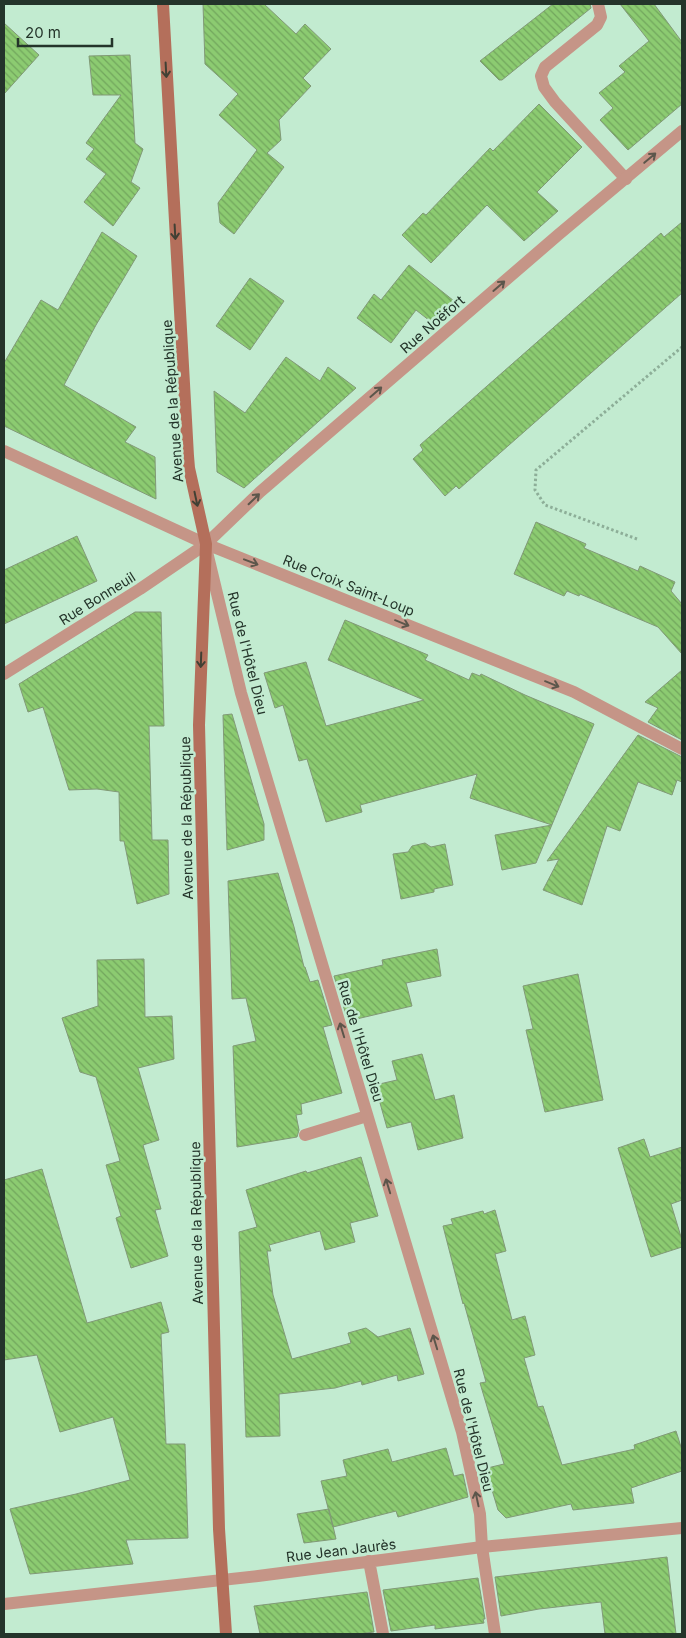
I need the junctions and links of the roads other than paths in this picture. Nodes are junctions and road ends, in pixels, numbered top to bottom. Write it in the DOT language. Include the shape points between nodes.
graph roads {
  1 [pos="163,4"];
  2 [pos="598,4"];
  3 [pos="682,131"];
  4 [pos="626,179"];
  5 [pos="4,451"];
  6 [pos="206,544"];
  7 [pos="4,674"];
  8 [pos="682,749"];
  9 [pos="368,1116"];
  10 [pos="306,1135"];
  11 [pos="682,1528"];
  12 [pos="482,1547"];
  13 [pos="368,1561"];
  14 [pos="222,1579"];
  15 [pos="4,1604"];
  16 [pos="226,1634"];
  17 [pos="382,1634"];
  18 [pos="496,1634"];
  1 -- 6 [label="street, Avenue de la République, one-way" via="188,456"];
  2 -- 4 [label="street" via="601,18 597,26 545,67 542,76 544,86 555,102"];
  4 -- 3 [label="street, Rue Noëfort, one-way"];
  6 -- 4 [label="street, Rue Noëfort, one-way" via="260,492"];
  5 -- 6 [label="street, Rue Croix Saint-Loup"];
  6 -- 7 [label="street, Rue Bonneuil"];
  6 -- 8 [label="street, Rue Croix Saint-Loup, one-way" via="574,692"];
  9 -- 6 [label="street, Rue de l'Hôtel Dieu, one-way" via="241,693"];
  6 -- 14 [label="street, Avenue de la République, one-way" via="199,725"];
  9 -- 10 [label="street"];
  12 -- 9 [label="street, Rue de l'Hôtel Dieu, one-way" via="480,1514 462,1432"];
  11 -- 12 [label="street, Rue Jean Jaurès"];
  12 -- 13 [label="street, Rue Jean Jaurès"];
  12 -- 18 [label="street, Rue de l'Hôtel Dieu"];
  13 -- 14 [label="street, Rue Jean Jaurès"];
  13 -- 17 [label="street"];
  14 -- 15 [label="street, Rue Jean Jaurès"];
  14 -- 16 [label="street, Avenue de la République"];
}
